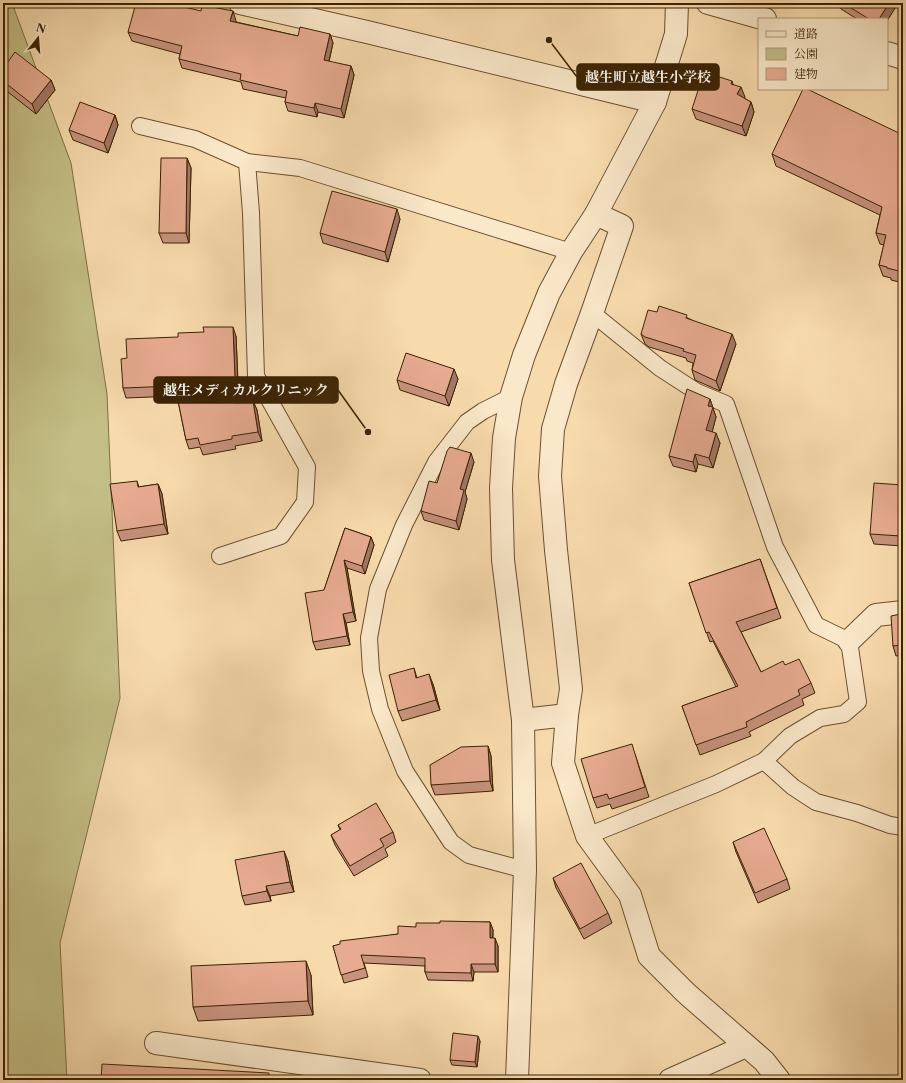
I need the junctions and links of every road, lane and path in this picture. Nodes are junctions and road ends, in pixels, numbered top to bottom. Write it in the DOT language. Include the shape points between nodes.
graph roads {
  1 [pos="240,3"];
  2 [pos="677,3"];
  3 [pos="708,3"];
  4 [pos="761,18"];
  5 [pos="888,54"];
  6 [pos="903,58"];
  7 [pos="655,102"];
  8 [pos="140,126"];
  9 [pos="247,162"];
  10 [pos="596,214"];
  11 [pos="571,252"];
  12 [pos="592,313"];
  13 [pos="512,397"];
  14 [pos="220,556"];
  15 [pos="903,612"];
  16 [pos="849,641"];
  17 [pos="567,715"];
  18 [pos="523,720"];
  19 [pos="764,761"];
  20 [pos="903,827"];
  21 [pos="587,836"];
  22 [pos="525,870"];
  23 [pos="156,1043"];
  24 [pos="746,1046"];
  25 [pos="420,1080"];
  26 [pos="517,1080"];
  27 [pos="670,1080"];
  28 [pos="779,1080"];
  1 -- 7 [label="street"];
  2 -- 7 [label="street" via="676,34"];
  3 -- 4 [label="street"];
  5 -- 6 [label="street"];
  7 -- 10 [label="street"];
  8 -- 9 [label="lane" via="195,139"];
  9 -- 11 [label="lane" via="300,168"];
  9 -- 14 [label="lane" via="256,376 307,467 305,502 282,536"];
  10 -- 11 [label="street"];
  10 -- 12 [label="street" via="622,226"];
  11 -- 13 [label="street" via="549,293 524,355"];
  12 -- 16 [label="lane" via="660,368 697,392 726,404 775,548 816,625"];
  12 -- 17 [label="street" via="566,384 553,429 550,476 571,689"];
  13 -- 18 [label="street" via="504,438 501,488 503,560"];
  13 -- 22 [label="lane" via="467,422 436,462 404,525 378,589 369,638 371,671 380,709 406,770 451,842 469,855"];
  15 -- 16 [label="street" via="876,615"];
  16 -- 19 [label="lane" via="858,702 844,714 820,718 790,736"];
  17 -- 18 [label="street"];
  17 -- 21 [label="street" via="563,763"];
  18 -- 22 [label="street"];
  19 -- 20 [label="lane" via="793,787 816,802"];
  19 -- 21 [label="lane" via="716,784"];
  21 -- 24 [label="street" via="630,895 649,956"];
  22 -- 26 [label="street"];
  23 -- 25 [label="street"];
  24 -- 27 [label="street"];
  24 -- 28 [label="street" via="764,1061"];
}
